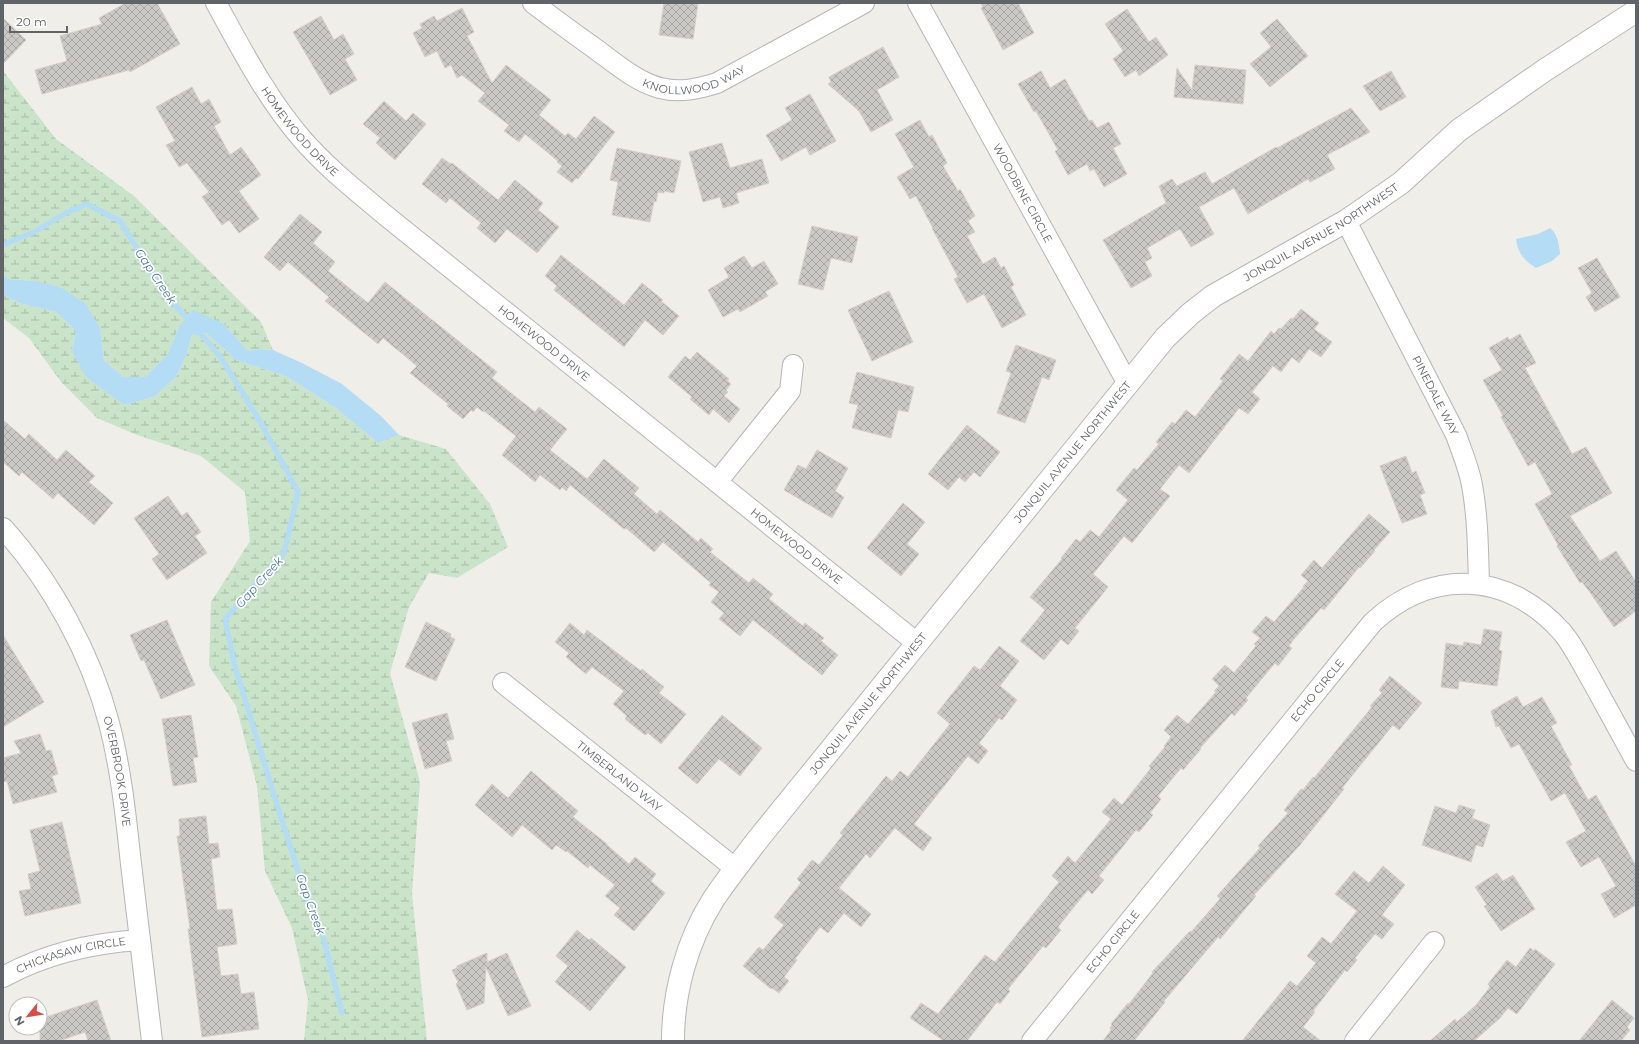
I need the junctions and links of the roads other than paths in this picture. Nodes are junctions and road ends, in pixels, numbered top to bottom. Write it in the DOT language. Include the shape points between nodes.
graph roads {
  1 [pos="216,3"];
  2 [pos="533,3"];
  3 [pos="864,3"];
  4 [pos="918,3"];
  5 [pos="1636,11"];
  6 [pos="1346,221"];
  7 [pos="793,364"];
  8 [pos="1128,384"];
  9 [pos="717,482"];
  10 [pos="3,528"];
  11 [pos="1478,584"];
  12 [pos="917,643"];
  13 [pos="503,683"];
  14 [pos="1636,761"];
  15 [pos="736,869"];
  16 [pos="140,940"];
  17 [pos="1434,942"];
  18 [pos="3,977"];
  19 [pos="152,1041"];
  20 [pos="673,1041"];
  21 [pos="1032,1041"];
  22 [pos="1355,1041"];
  1 -- 9 [label="street, HOMEWOOD DRIVE" via="274,103 329,168"];
  2 -- 3 [label="street, KNOLLWOOD WAY" via="642,81 660,88 679,90 698,89 717,83"];
  4 -- 8 [label="street, WOODBINE CIRCLE"];
  5 -- 6 [label="street, JONQUIL AVENUE NORTHWEST" via="1459,130 1401,183"];
  6 -- 8 [label="street, JONQUIL AVENUE NORTHWEST" via="1213,296 1165,338"];
  6 -- 11 [label="street, PINEDALE WAY" via="1456,436 1463,455 1472,486 1478,528"];
  7 -- 9 [label="street" via="790,391"];
  8 -- 12 [label="street, JONQUIL AVENUE NORTHWEST"];
  9 -- 12 [label="street, HOMEWOOD DRIVE"];
  10 -- 16 [label="street, OVERBROOK DRIVE" via="39,574 66,619 101,698 111,730 123,790"];
  11 -- 14 [label="street, ECHO CIRCLE" via="1508,592 1535,608 1564,633"];
  11 -- 21 [label="street, ECHO CIRCLE" via="1458,583 1429,588 1400,601 1373,622"];
  12 -- 15 [label="street, JONQUIL AVENUE NORTHWEST"];
  13 -- 15 [label="street, TIMBERLAND WAY"];
  15 -- 20 [label="street, JONQUIL AVENUE NORTHWEST" via="702,920 688,952 679,988"];
  16 -- 18 [label="street, CHICKASAW CIRCLE" via="69,951 47,957"];
  16 -- 19 [label="street, OVERBROOK DRIVE"];
  17 -- 22 [label="street"];
}
